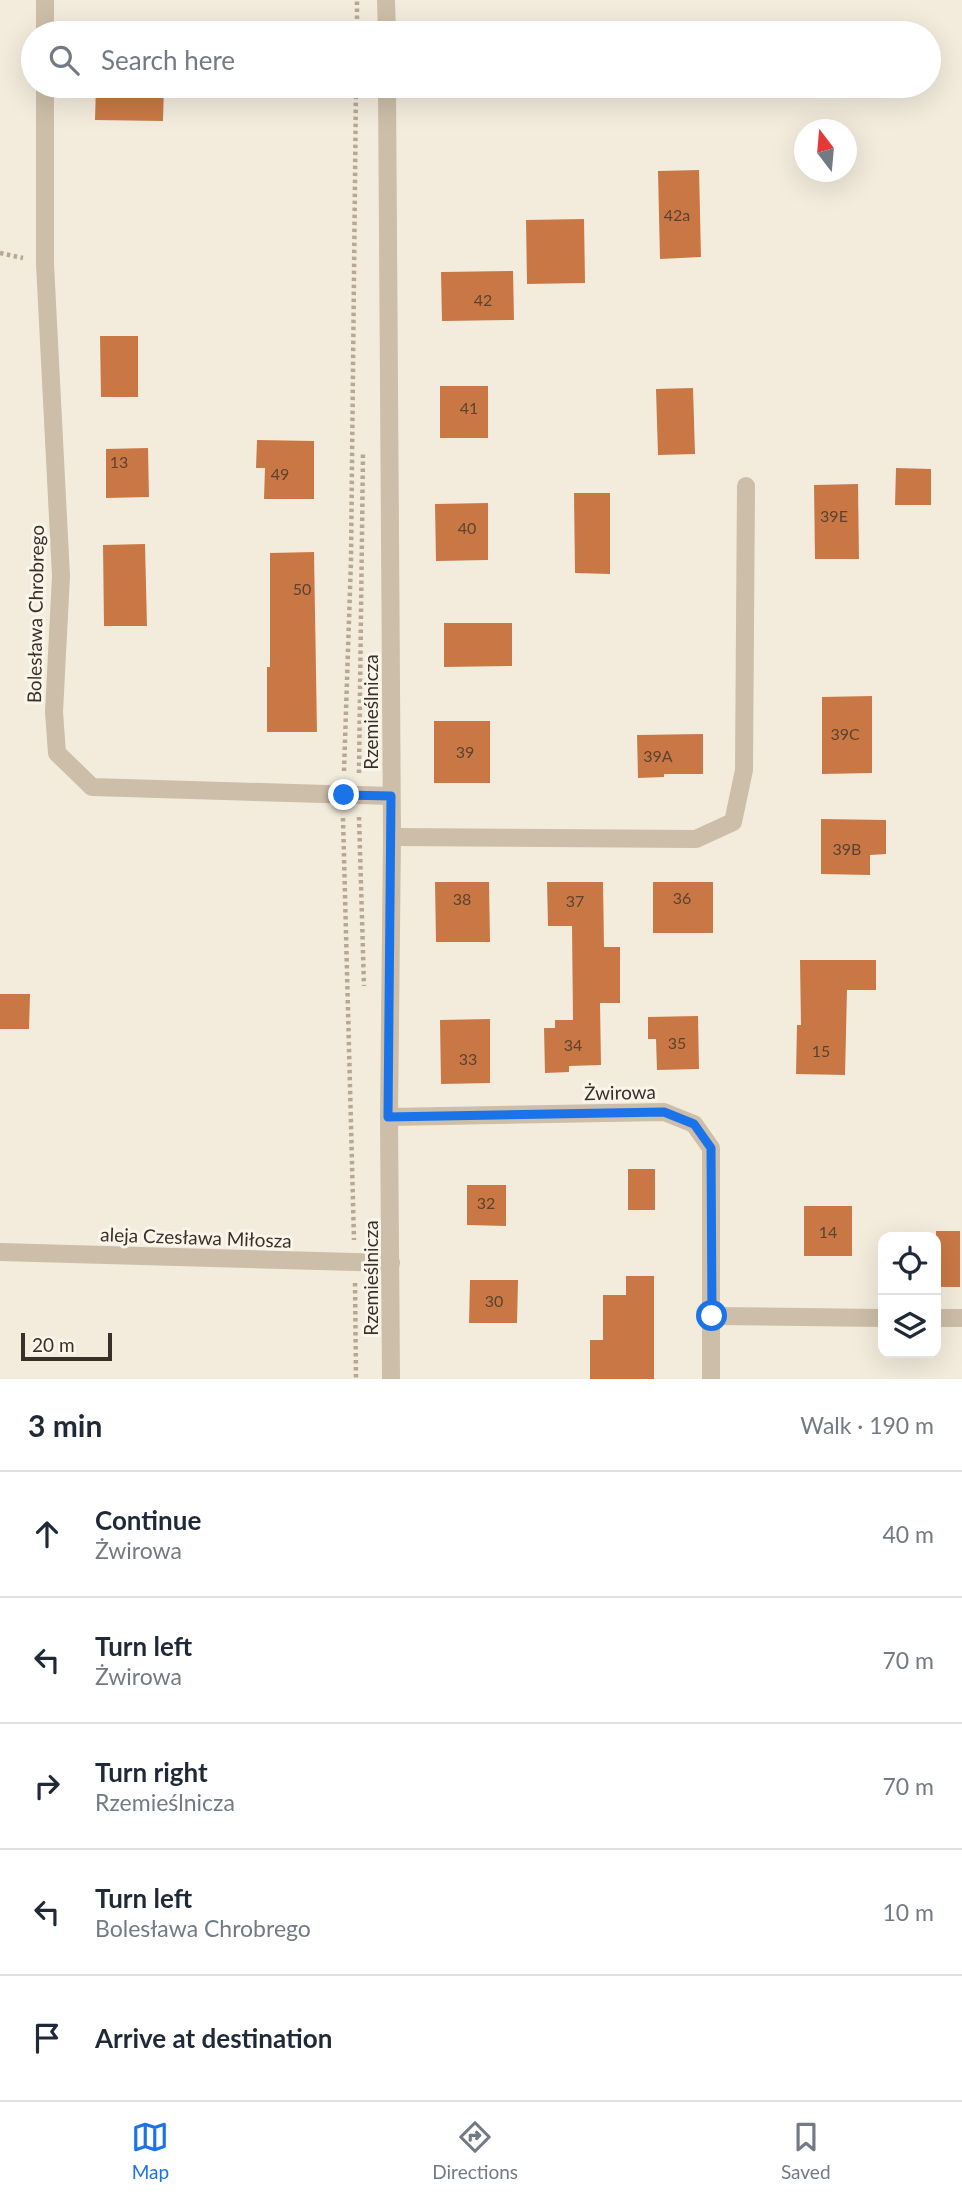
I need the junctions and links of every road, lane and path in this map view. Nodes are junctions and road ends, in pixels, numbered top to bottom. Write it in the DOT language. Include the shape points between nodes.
graph roads {
  1 [pos="45,0"];
  2 [pos="357,0"];
  3 [pos="386,0"];
  4 [pos="45,21"];
  5 [pos="357,21"];
  6 [pos="387,21"];
  7 [pos="45,98"];
  8 [pos="356,98"];
  9 [pos="387,98"];
  10 [pos="363,441"];
  11 [pos="746,486"];
  12 [pos="351,795"];
  13 [pos="391,796"];
  14 [pos="392,837"];
  15 [pos="364,997"];
  16 [pos="388,1117"];
  17 [pos="0,1252"];
  18 [pos="354,1263"];
  19 [pos="391,1263"];
  20 [pos="712,1316"];
  21 [pos="878,1318"];
  22 [pos="941,1318"];
  23 [pos="962,1318"];
  24 [pos="356,1379"];
  25 [pos="391,1379"];
  26 [pos="711,1379"];
  1 -- 4 [label="street"];
  2 -- 5 [label="path"];
  3 -- 6 [label="street"];
  7 -- 12 [label="street, Bolesława Chrobrego" via="46,264 61,576 54,712 57,753 92,787"];
  8 -- 12 [label="path"];
  9 -- 13 [label="street, Rzemieślnicza"];
  10 -- 12 [label="path"];
  11 -- 14 [label="street" via="744,770 733,822 696,839"];
  12 -- 13 [label="street, Bolesława Chrobrego"];
  12 -- 15 [label="path"];
  12 -- 18 [label="path" via="343,824"];
  13 -- 14 [label="street, Rzemieślnicza"];
  14 -- 16 [label="street, Rzemieślnicza"];
  16 -- 19 [label="street, Rzemieślnicza"];
  16 -- 20 [label="street, Żwirowa" via="664,1112 694,1124 711,1148"];
  17 -- 18 [label="street, aleja Czesława Miłosza"];
  18 -- 19 [label="street, aleja Czesława Miłosza"];
  18 -- 24 [label="path"];
  19 -- 25 [label="street, Rzemieślnicza"];
  20 -- 21 [label="street"];
  20 -- 26 [label="street, Żwirowa"];
  22 -- 23 [label="street"];
}
